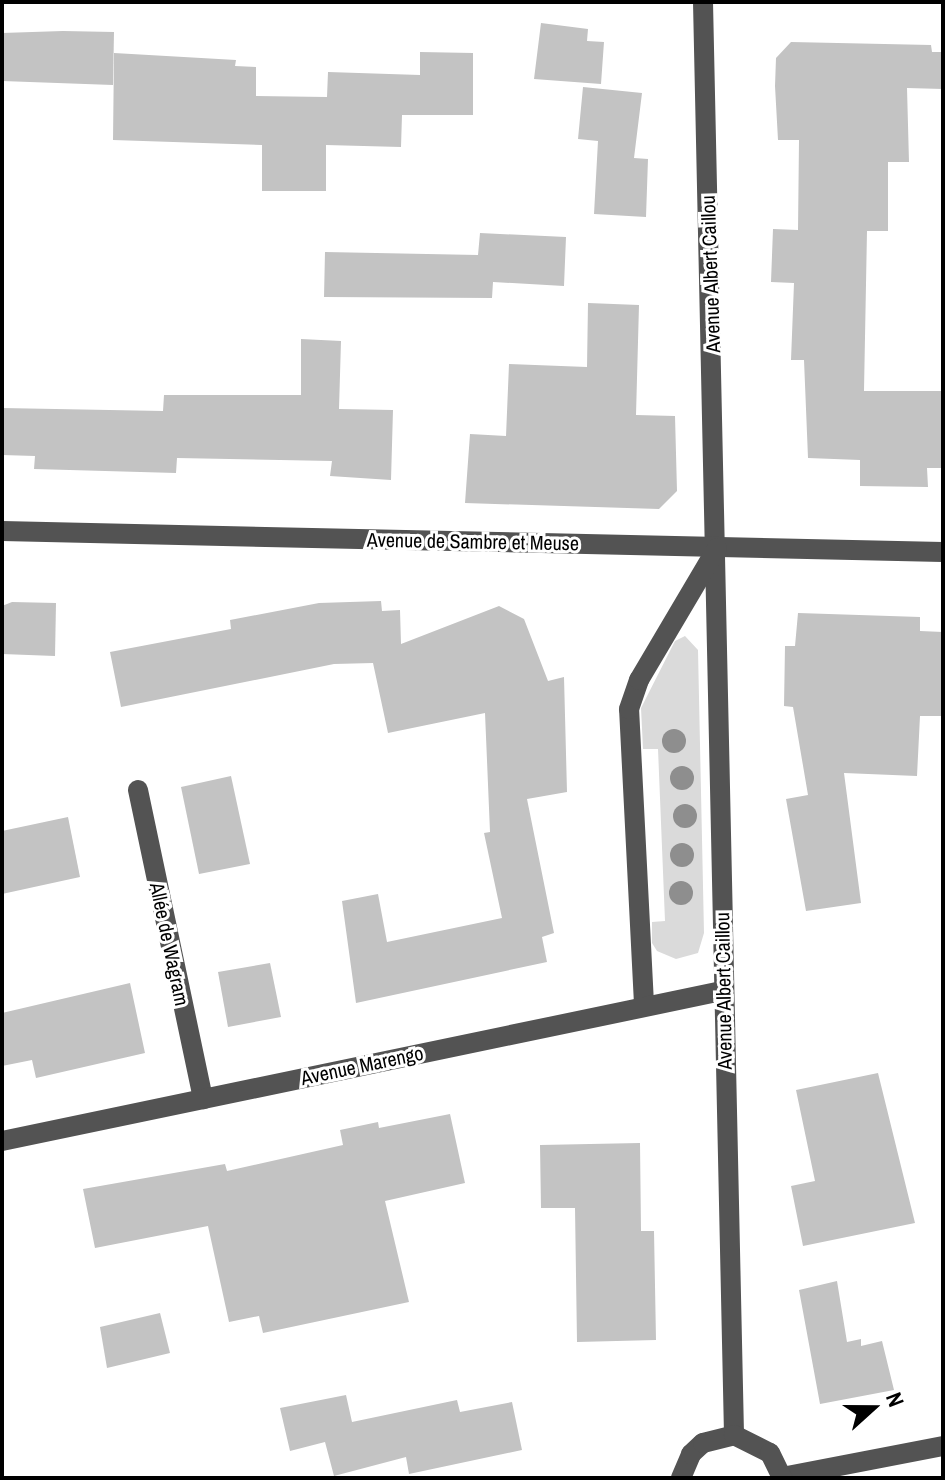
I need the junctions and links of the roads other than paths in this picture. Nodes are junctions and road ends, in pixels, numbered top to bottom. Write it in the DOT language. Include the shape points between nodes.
graph roads {
  1 [pos="703,2"];
  2 [pos="2,531"];
  3 [pos="718,547"];
  4 [pos="943,552"];
  5 [pos="138,790"];
  6 [pos="722,991"];
  7 [pos="644,1004"];
  8 [pos="203,1099"];
  9 [pos="2,1141"];
  10 [pos="734,1435"];
  11 [pos="943,1446"];
  12 [pos="681,1478"];
  13 [pos="782,1478"];
  1 -- 3 [label="street, Avenue Albert Caillou"];
  2 -- 3 [label="street, Avenue de Sambre et Meuse"];
  3 -- 4 [label="street, Avenue de Sambre et Meuse"];
  3 -- 6 [label="street, Avenue Albert Caillou"];
  3 -- 7 [label="street" via="639,680 629,709"];
  5 -- 8 [label="street, Allée de Wagram"];
  6 -- 7 [label="street, Avenue Marengo"];
  6 -- 10 [label="street, Avenue Albert Caillou"];
  7 -- 8 [label="street, Avenue Marengo"];
  8 -- 9 [label="street, Avenue Marengo"];
  10 -- 12 [label="street" via="703,1443 691,1454"];
  10 -- 13 [label="street" via="770,1453"];
  11 -- 13 [label="street"];
}
